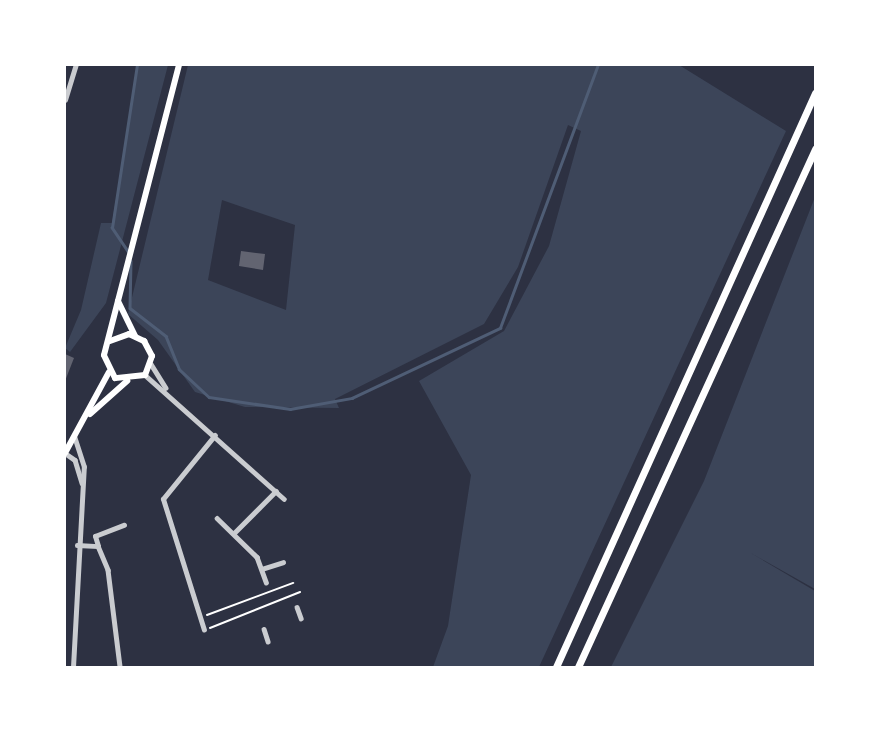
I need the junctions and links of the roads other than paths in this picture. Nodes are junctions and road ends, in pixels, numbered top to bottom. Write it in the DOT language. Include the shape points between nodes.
graph roads {
  1 [pos="76,65"];
  2 [pos="179,65"];
  3 [pos="815,93"];
  4 [pos="65,100"];
  5 [pos="815,149"];
  6 [pos="117,299"];
  7 [pos="135,335"];
  8 [pos="110,341"];
  9 [pos="151,364"];
  10 [pos="109,372"];
  11 [pos="145,375"];
  12 [pos="127,381"];
  13 [pos="167,389"];
  14 [pos="88,415"];
  15 [pos="215,435"];
  16 [pos="74,436"];
  17 [pos="65,453"];
  18 [pos="82,484"];
  19 [pos="276,491"];
  20 [pos="284,499"];
  21 [pos="218,519"];
  22 [pos="124,525"];
  23 [pos="234,533"];
  24 [pos="77,545"];
  25 [pos="98,546"];
  26 [pos="283,562"];
  27 [pos="262,569"];
  28 [pos="267,582"];
  29 [pos="297,607"];
  30 [pos="301,618"];
  31 [pos="264,629"];
  32 [pos="204,631"];
  33 [pos="268,641"];
  34 [pos="73,667"];
  35 [pos="120,667"];
  36 [pos="556,667"];
  37 [pos="578,667"];
  1 -- 4 [label="street"];
  2 -- 6 [label="main road"];
  3 -- 36 [label="highway"];
  5 -- 37 [label="highway"];
  6 -- 7 [label="main road"];
  6 -- 8 [label="main road"];
  7 -- 8 [label="main road"];
  7 -- 9 [label="main road" via="149,348"];
  8 -- 10 [label="main road" via="104,355"];
  9 -- 11 [label="main road"];
  9 -- 13 [label="street"];
  10 -- 12 [label="main road"];
  10 -- 14 [label="main road"];
  11 -- 12 [label="main road"];
  11 -- 13 [label="street"];
  12 -- 14 [label="main road"];
  13 -- 15 [label="street"];
  14 -- 16 [label="main road"];
  15 -- 19 [label="street"];
  15 -- 32 [label="street" via="163,499"];
  16 -- 17 [label="main road"];
  16 -- 18 [label="street" via="84,458"];
  17 -- 18 [label="street" via="75,460"];
  18 -- 24 [label="street"];
  19 -- 20 [label="street"];
  19 -- 23 [label="street"];
  21 -- 23 [label="street"];
  22 -- 25 [label="street" via="95,536"];
  23 -- 27 [label="street"];
  24 -- 25 [label="street"];
  24 -- 34 [label="street"];
  25 -- 35 [label="street" via="114,598"];
  26 -- 27 [label="street"];
  27 -- 28 [label="street"];
  29 -- 30 [label="street"];
  31 -- 33 [label="street"];
}
